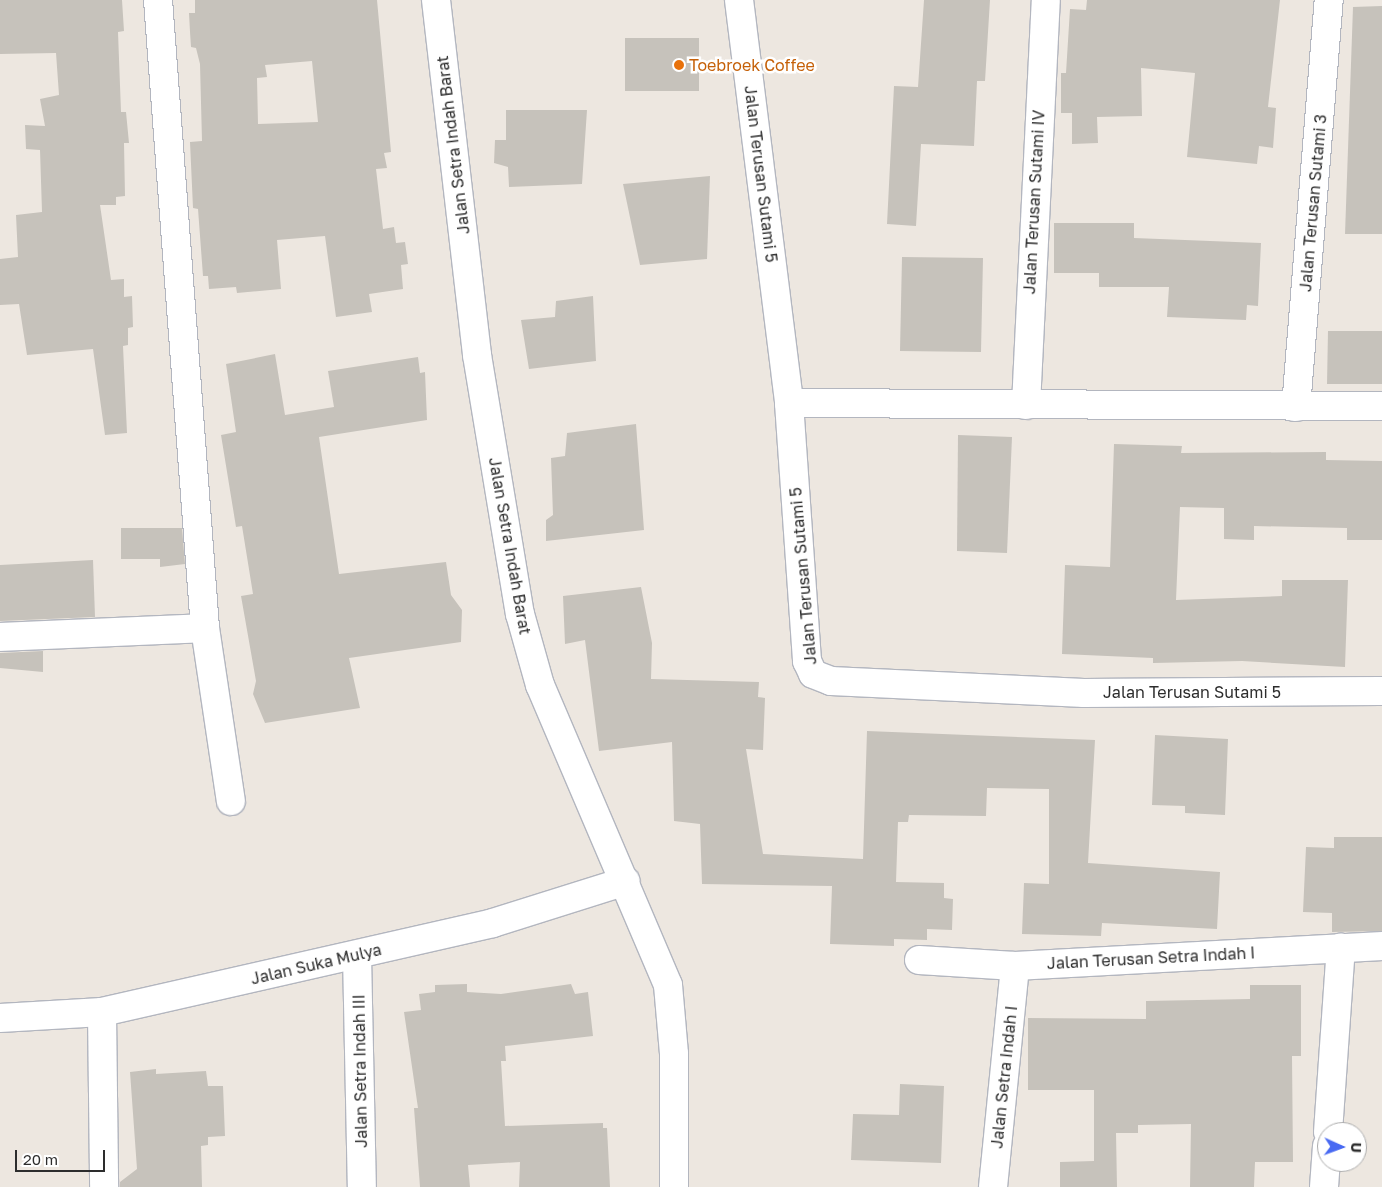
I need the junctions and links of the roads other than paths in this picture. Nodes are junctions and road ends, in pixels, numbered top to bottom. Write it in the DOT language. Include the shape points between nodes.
graph roads {
  1 [pos="158,0"];
  2 [pos="436,0"];
  3 [pos="739,0"];
  4 [pos="1046,0"];
  5 [pos="1329,0"];
  6 [pos="789,403"];
  7 [pos="1026,405"];
  8 [pos="1296,406"];
  9 [pos="1382,406"];
  10 [pos="205,628"];
  11 [pos="0,637"];
  12 [pos="1382,691"];
  13 [pos="231,801"];
  14 [pos="626,881"];
  15 [pos="1382,946"];
  16 [pos="1341,947"];
  17 [pos="357,955"];
  18 [pos="920,960"];
  19 [pos="1015,966"];
  20 [pos="102,1012"];
  21 [pos="0,1018"];
  22 [pos="1329,1122"];
  23 [pos="1325,1172"];
  24 [pos="104,1187"];
  25 [pos="362,1187"];
  26 [pos="674,1187"];
  27 [pos="993,1187"];
  28 [pos="1324,1187"];
  1 -- 10 [label="street"];
  2 -- 14 [label="street, Jalan Setra Indah Barat" via="477,355 520,614 540,685 594,819"];
  3 -- 6 [label="street, Jalan Terusan Sutami 5"];
  4 -- 7 [label="street, Jalan Terusan Sutami IV"];
  5 -- 8 [label="street, Jalan Terusan Sutami 3"];
  6 -- 7 [label="street"];
  6 -- 12 [label="street, Jalan Terusan Sutami 5" via="807,661 820,677 1084,693"];
  7 -- 8 [label="street"];
  8 -- 9 [label="street"];
  10 -- 11 [label="street"];
  10 -- 13 [label="street"];
  14 -- 17 [label="street, Jalan Suka Mulya" via="493,922"];
  14 -- 26 [label="street, Jalan Setra Indah Barat" via="660,961 673,1008"];
  15 -- 16 [label="street, Jalan Terusan Setra Indah I"];
  16 -- 19 [label="street, Jalan Terusan Setra Indah I"];
  16 -- 22 [label="street"];
  17 -- 20 [label="street, Jalan Suka Mulya"];
  17 -- 25 [label="street, Jalan Setra Indah III"];
  18 -- 19 [label="street, Jalan Terusan Setra Indah I"];
  19 -- 27 [label="street, Jalan Setra Indah I"];
  20 -- 21 [label="street, Jalan Suka Mulya"];
  20 -- 24 [label="street"];
  23 -- 28 [label="street"];
}
